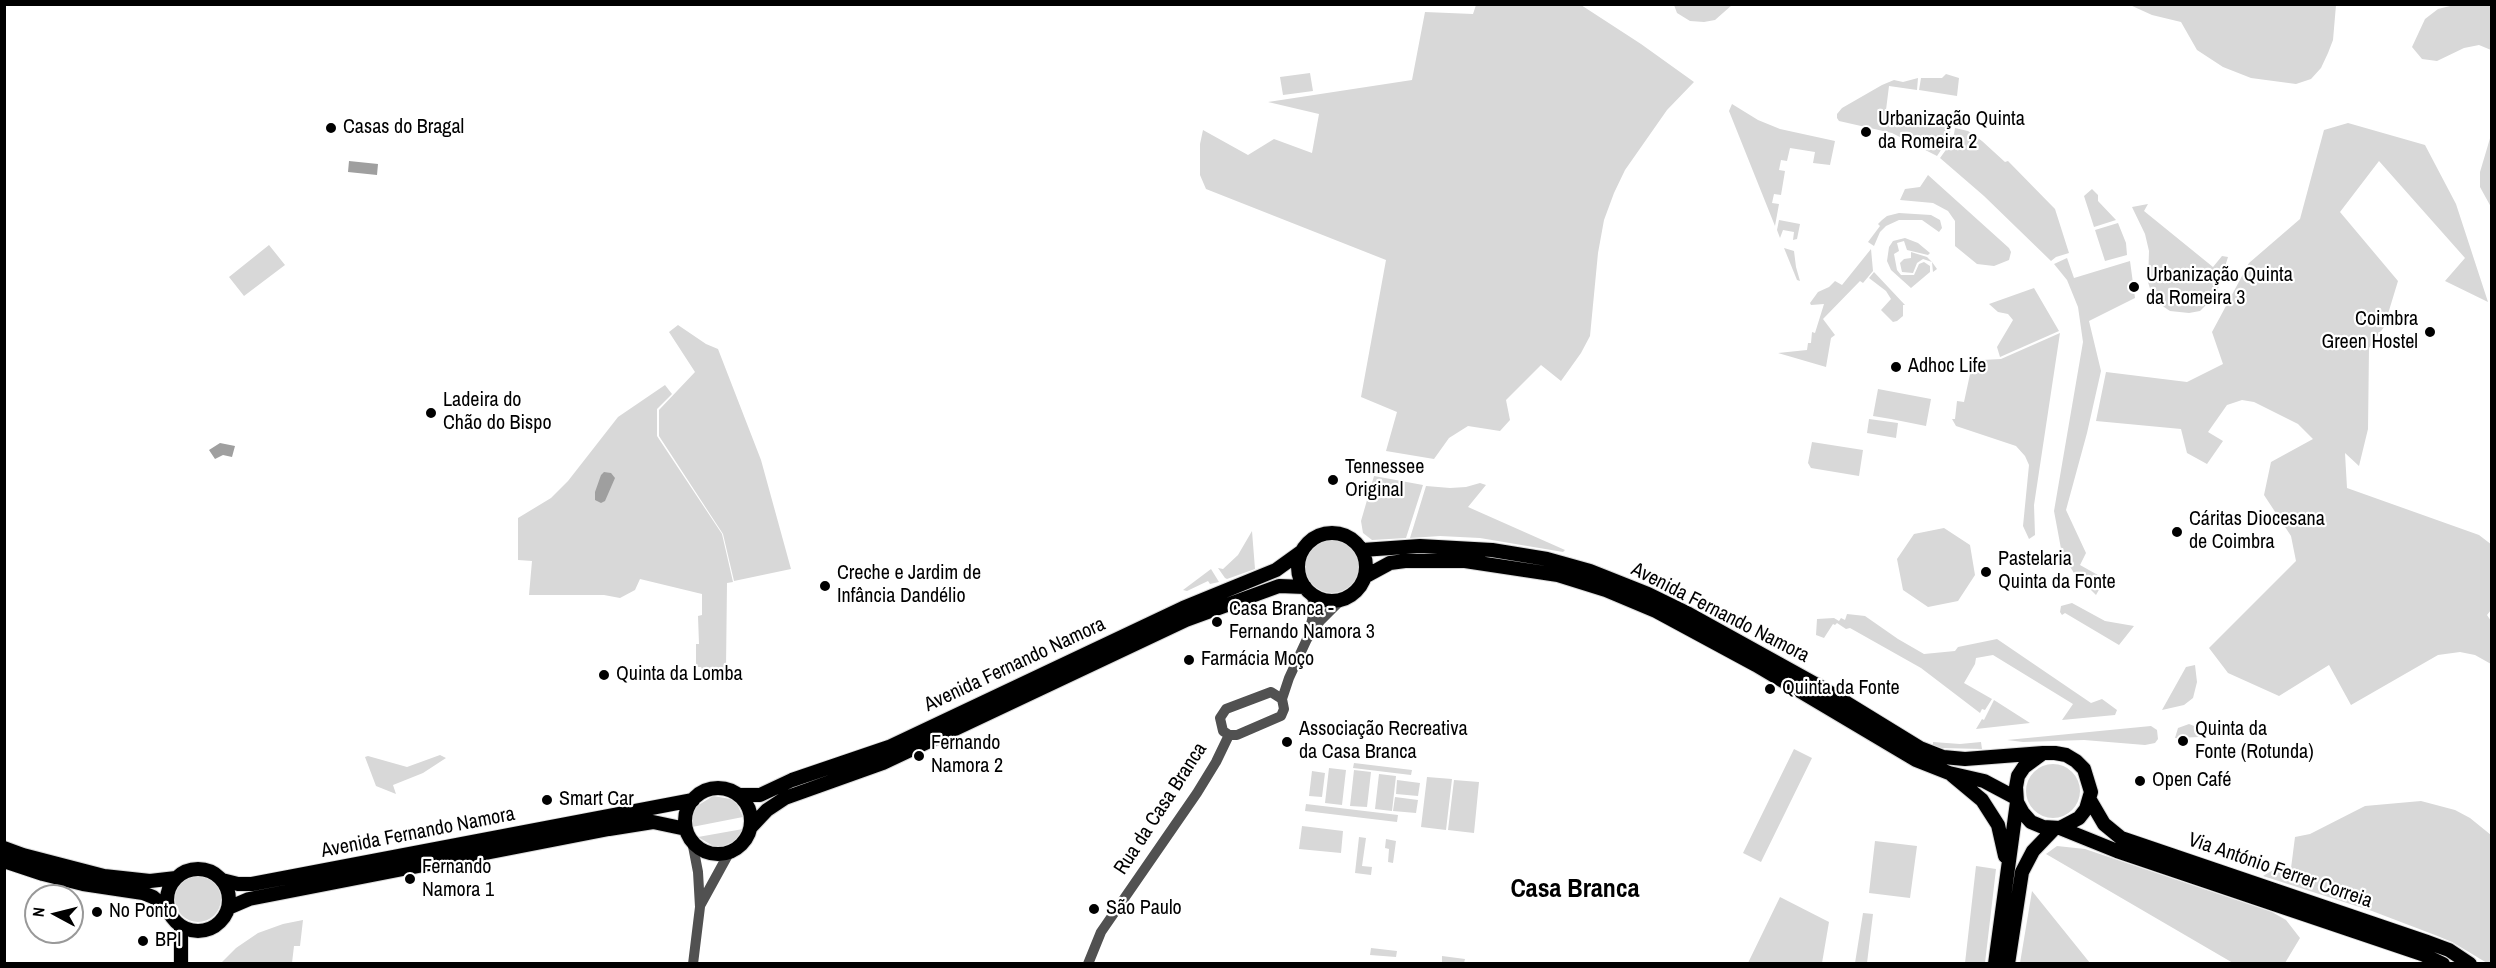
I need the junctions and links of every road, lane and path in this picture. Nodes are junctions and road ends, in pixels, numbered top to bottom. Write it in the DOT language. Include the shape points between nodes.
graph roads {
  1 [pos="1362,550"];
  2 [pos="1301,552"];
  3 [pos="1366,576"];
  4 [pos="1309,591"];
  5 [pos="1341,600"];
  6 [pos="1307,639"];
  7 [pos="1289,678"];
  8 [pos="1271,692"];
  9 [pos="1282,699"];
  10 [pos="1229,735"];
  11 [pos="2043,753"];
  12 [pos="1949,773"];
  13 [pos="739,795"];
  14 [pos="693,800"];
  15 [pos="2017,800"];
  16 [pos="2090,800"];
  17 [pos="751,827"];
  18 [pos="2058,828"];
  19 [pos="689,835"];
  20 [pos="4,848"];
  21 [pos="729,853"];
  22 [pos="4,861"];
  23 [pos="2007,876"];
  24 [pos="176,878"];
  25 [pos="222,880"];
  26 [pos="228,908"];
  27 [pos="700,908"];
  28 [pos="169,911"];
  29 [pos="181,926"];
  30 [pos="181,963"];
  31 [pos="693,963"];
  32 [pos="1088,963"];
  33 [pos="1995,963"];
  34 [pos="2008,963"];
  35 [pos="2444,963"];
  36 [pos="2470,963"];
  1 -- 2 [label="main road, Avenida Fernando Namora" via="1348,536 1331,532 1313,538"];
  1 -- 3 [label="main road"];
  1 -- 11 [label="main road, Avenida Fernando Namora" via="1420,546 1492,550 1590,571 1700,620 1920,748 1943,757 1965,759"];
  2 -- 4 [label="main road" via="1298,570"];
  2 -- 13 [label="main road, Avenida Fernando Namora" via="1276,570 1183,608 889,747 760,795"];
  3 -- 5 [label="main road, Avenida Fernando Namora" via="1361,587"];
  3 -- 12 [label="main road, Avenida Fernando Namora" via="1390,563 1465,561 1558,575 1606,590 1656,611 1776,676 1916,760"];
  4 -- 5 [label="main road, Avenida Fernando Namora" via="1324,600"];
  4 -- 6 [label="street" via="1314,612"];
  4 -- 17 [label="main road, Avenida Fernando Namora" via="1279,586 1186,620 883,763 785,798"];
  5 -- 6 [label="street"];
  6 -- 7 [label="street"];
  7 -- 8 [label="street"];
  7 -- 9 [label="street"];
  8 -- 9 [label="street"];
  8 -- 10 [label="street" via="1226,709 1220,724"];
  9 -- 10 [label="street" via="1284,709 1276,719"];
  10 -- 32 [label="street, Rua da Casa Branca" via="1197,793 1101,932"];
  11 -- 15 [label="main road" via="2024,767 2016,787"];
  11 -- 16 [label="main road" via="2066,755 2076,761 2089,780"];
  12 -- 15 [label="main road, Avenida Fernando Namora" via="1984,782"];
  12 -- 23 [label="main road" via="1982,800 1998,825"];
  13 -- 14 [label="main road, Avenida Fernando Namora" via="716,788"];
  13 -- 17 [label="main road" via="750,811"];
  14 -- 19 [label="main road" via="685,819"];
  14 -- 25 [label="main road, Avenida Fernando Namora" via="252,884"];
  15 -- 18 [label="main road" via="2031,822"];
  15 -- 23 [label="main road"];
  16 -- 18 [label="main road" via="2079,818"];
  16 -- 36 [label="main road, Via António Ferrer Correia" via="2104,824 2121,838 2427,942"];
  17 -- 21 [label="main road, Avenida Fernando Namora" via="741,846"];
  18 -- 34 [label="main road" via="2033,851 2022,872"];
  18 -- 35 [label="main road, Via António Ferrer Correia"];
  19 -- 21 [label="main road, Avenida Fernando Namora" via="697,847 712,854"];
  19 -- 26 [label="main road, Avenida Fernando Namora" via="653,822 249,899"];
  19 -- 27 [label="street" via="698,872"];
  20 -- 24 [label="main road" via="104,876 150,882"];
  21 -- 27 [label="street"];
  22 -- 28 [label="main road" via="83,884 143,893"];
  23 -- 33 [label="main road"];
  24 -- 25 [label="main road" via="186,871 201,869"];
  24 -- 28 [label="main road" via="168,890"];
  25 -- 26 [label="main road"];
  26 -- 29 [label="main road" via="210,928 195,930"];
  27 -- 31 [label="street"];
  28 -- 29 [label="main road"];
  29 -- 30 [label="main road"];
}
